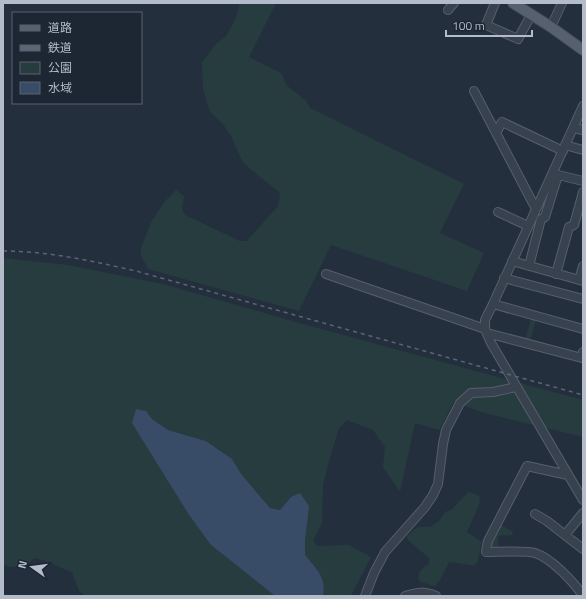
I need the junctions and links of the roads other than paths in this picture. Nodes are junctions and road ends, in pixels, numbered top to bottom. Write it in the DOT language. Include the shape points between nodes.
graph roads {
  1 [pos="454,3"];
  2 [pos="495,3"];
  3 [pos="513,3"];
  4 [pos="562,3"];
  5 [pos="448,10"];
  6 [pos="531,15"];
  7 [pos="551,27"];
  8 [pos="583,50"];
  9 [pos="474,91"];
  10 [pos="583,106"];
  11 [pos="574,128"];
  12 [pos="583,130"];
  13 [pos="496,133"];
  14 [pos="564,148"];
  15 [pos="583,150"];
  16 [pos="556,174"];
  17 [pos="583,181"];
  18 [pos="583,192"];
  19 [pos="536,210"];
  20 [pos="498,212"];
  21 [pos="528,226"];
  22 [pos="512,261"];
  23 [pos="529,266"];
  24 [pos="583,266"];
  25 [pos="326,274"];
  26 [pos="556,274"];
  27 [pos="504,278"];
  28 [pos="581,281"];
  29 [pos="583,299"];
  30 [pos="492,304"];
  31 [pos="583,329"];
  32 [pos="486,331"];
  33 [pos="583,352"];
  34 [pos="516,387"];
  35 [pos="568,475"];
  36 [pos="582,496"];
  37 [pos="583,513"];
  38 [pos="535,514"];
  39 [pos="565,535"];
  40 [pos="583,550"];
  41 [pos="365,596"];
  42 [pos="405,596"];
  43 [pos="436,596"];
  44 [pos="583,596"];
  1 -- 5 [label="street"];
  2 -- 6 [label="street" via="486,25 518,39"];
  3 -- 6 [label="main road"];
  4 -- 7 [label="street"];
  6 -- 7 [label="main road"];
  7 -- 8 [label="main road"];
  9 -- 13 [label="street"];
  10 -- 11 [label="street"];
  11 -- 12 [label="street"];
  11 -- 14 [label="street"];
  13 -- 14 [label="street" via="502,122"];
  13 -- 19 [label="street"];
  14 -- 15 [label="street"];
  14 -- 16 [label="street"];
  16 -- 17 [label="street"];
  16 -- 19 [label="street"];
  16 -- 23 [label="street" via="546,217 541,219"];
  18 -- 26 [label="street" via="574,225 568,227"];
  19 -- 21 [label="street"];
  20 -- 21 [label="street"];
  21 -- 22 [label="street"];
  22 -- 23 [label="street"];
  22 -- 27 [label="street"];
  23 -- 26 [label="street"];
  24 -- 28 [label="street"];
  25 -- 32 [label="street"];
  26 -- 28 [label="street"];
  27 -- 29 [label="street"];
  27 -- 30 [label="street"];
  30 -- 31 [label="street"];
  30 -- 32 [label="street" via="486,320"];
  32 -- 33 [label="street" via="582,358"];
  32 -- 34 [label="street"];
  34 -- 35 [label="street"];
  34 -- 41 [label="street" via="471,393 460,403 446,430 438,484 433,495 385,552"];
  35 -- 36 [label="street"];
  35 -- 44 [label="street" via="527,466 488,541 486,552 534,552 543,556"];
  37 -- 39 [label="street"];
  38 -- 39 [label="street"];
  39 -- 40 [label="street"];
  42 -- 43 [label="street" via="426,592"];
}
